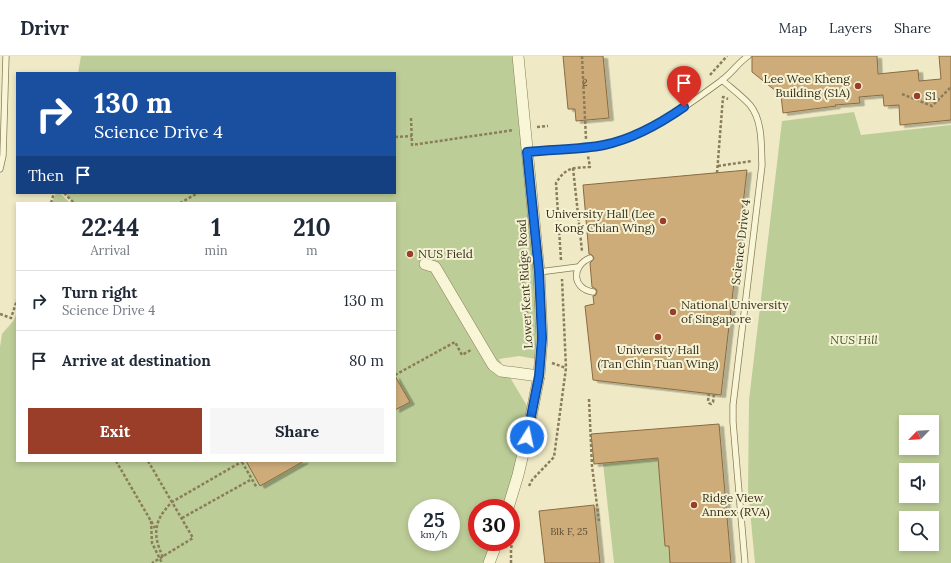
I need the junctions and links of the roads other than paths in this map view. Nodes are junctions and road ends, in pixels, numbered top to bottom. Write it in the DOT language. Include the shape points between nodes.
graph roads {
  1 [pos="6,56"];
  2 [pos="518,56"];
  3 [pos="748,56"];
  4 [pos="722,80"];
  5 [pos="527,152"];
  6 [pos="0,170"];
  7 [pos="590,258"];
  8 [pos="425,264"];
  9 [pos="578,267"];
  10 [pos="539,272"];
  11 [pos="593,292"];
  12 [pos="539,376"];
  13 [pos="511,499"];
  14 [pos="494,551"];
  15 [pos="489,563"];
  16 [pos="745,563"];
  1 -- 6 [label="lane" via="3,156"];
  2 -- 5 [label="street, Lower Kent Ridge Road"];
  3 -- 4 [label="lane"];
  4 -- 5 [label="lane" via="664,121 628,137 604,145"];
  4 -- 16 [label="lane, Science Drive 4" via="750,106 758,119 761,142 762,165 733,404"];
  5 -- 10 [label="street, Lower Kent Ridge Road"];
  7 -- 9 [label="lane"];
  8 -- 12 [label="street" via="435,267 494,366 501,371"];
  9 -- 10 [label="lane"];
  9 -- 11 [label="lane" via="576,273 580,286 586,291"];
  10 -- 12 [label="street, Lower Kent Ridge Road" via="542,338"];
  12 -- 13 [label="street, Lower Kent Ridge Road" via="524,452"];
  14 -- 15 [label="street"];
}
